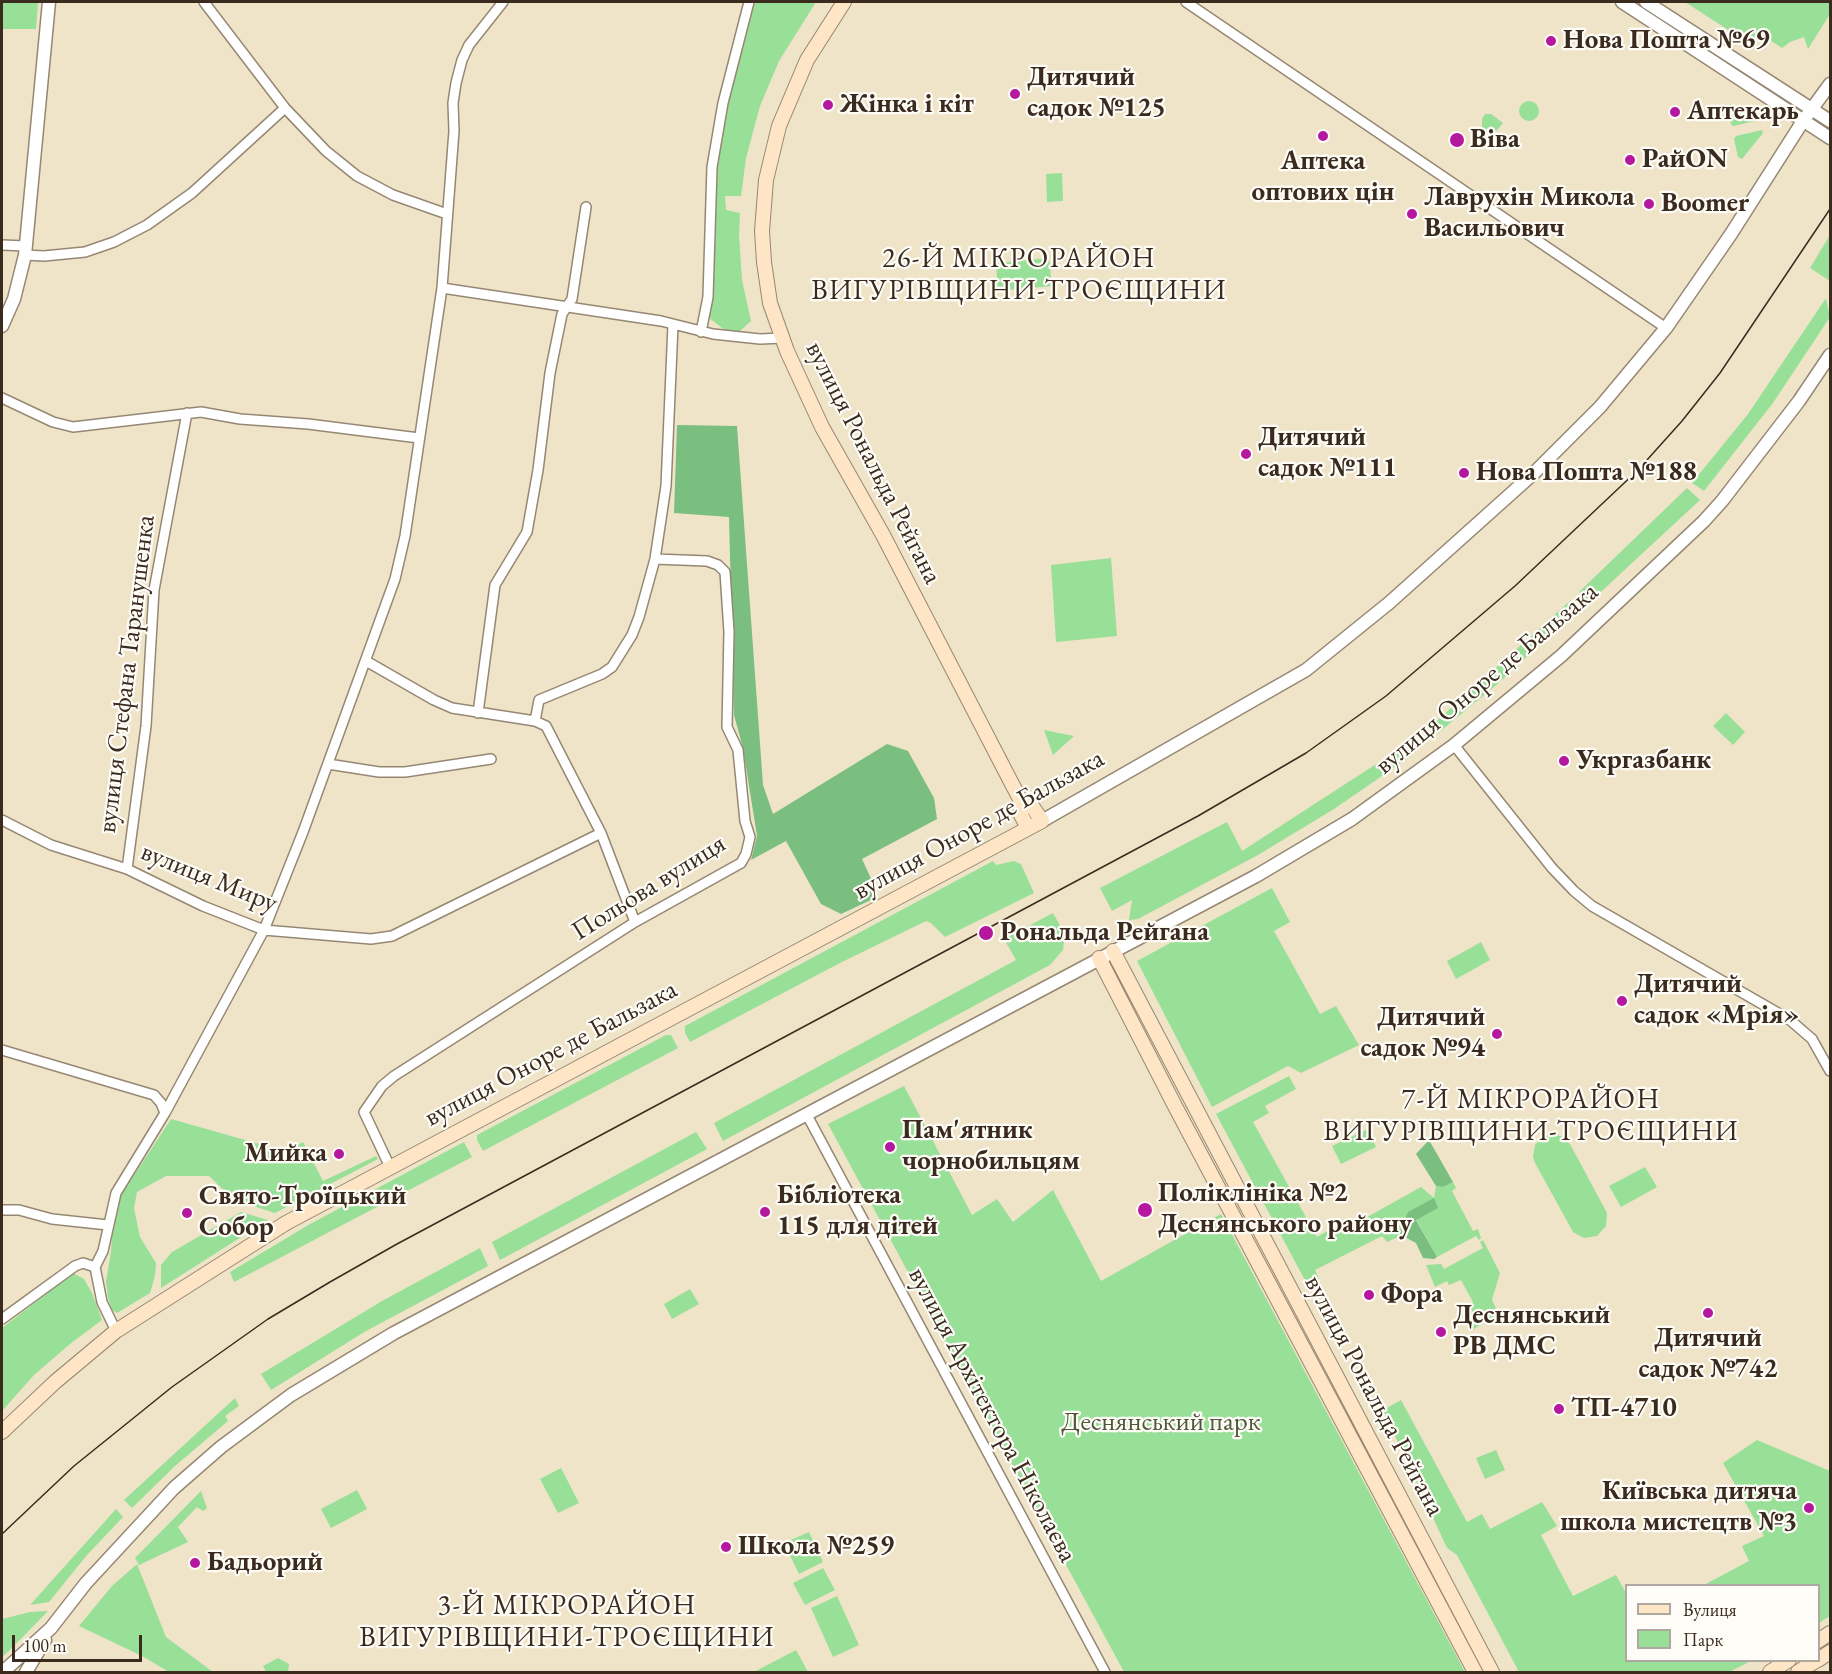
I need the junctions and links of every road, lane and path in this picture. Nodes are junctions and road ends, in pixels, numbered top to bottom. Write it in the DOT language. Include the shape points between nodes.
graph roads {
  1 [pos="49,2"];
  2 [pos="204,2"];
  3 [pos="503,2"];
  4 [pos="749,2"];
  5 [pos="844,2"];
  6 [pos="1186,2"];
  7 [pos="1622,2"];
  8 [pos="1646,2"];
  9 [pos="1830,84"];
  10 [pos="285,108"];
  11 [pos="1812,109"];
  12 [pos="1830,121"];
  13 [pos="1803,122"];
  14 [pos="1830,138"];
  15 [pos="586,207"];
  16 [pos="447,214"];
  17 [pos="2,245"];
  18 [pos="26,251"];
  19 [pos="442,288"];
  20 [pos="567,307"];
  21 [pos="673,325"];
  22 [pos="2,326"];
  23 [pos="1666,328"];
  24 [pos="701,332"];
  25 [pos="783,338"];
  26 [pos="1830,355"];
  27 [pos="2,398"];
  28 [pos="187,413"];
  29 [pos="419,438"];
  30 [pos="655,559"];
  31 [pos="366,661"];
  32 [pos="478,713"];
  33 [pos="535,721"];
  34 [pos="1454,745"];
  35 [pos="491,759"];
  36 [pos="328,764"];
  37 [pos="1020,799"];
  38 [pos="2,820"];
  39 [pos="1042,820"];
  40 [pos="1028,828"];
  41 [pos="601,833"];
  42 [pos="127,869"];
  43 [pos="635,922"];
  44 [pos="264,930"];
  45 [pos="1113,951"];
  46 [pos="1099,958"];
  47 [pos="2,1050"];
  48 [pos="1830,1071"];
  49 [pos="165,1113"];
  50 [pos="807,1115"];
  51 [pos="390,1167"];
  52 [pos="2,1210"];
  53 [pos="108,1225"];
  54 [pos="95,1267"];
  55 [pos="2,1319"];
  56 [pos="116,1331"];
  57 [pos="2,1432"];
  58 [pos="51,1629"];
  59 [pos="1786,1662"];
  60 [pos="1815,1662"];
  61 [pos="3,1672"];
  62 [pos="26,1672"];
  63 [pos="1105,1672"];
  64 [pos="1475,1672"];
  65 [pos="1492,1672"];
  66 [pos="1770,1672"];
  67 [pos="1798,1672"];
  1 -- 18 [label="street"];
  2 -- 10 [label="street"];
  3 -- 16 [label="street" via="462,60 456,83"];
  4 -- 24 [label="street" via="723,103 712,167 708,297"];
  5 -- 25 [label="main road, вулиця Рональда Рейгана" via="811,53 792,93 779,126 766,180 764,262 770,303"];
  6 -- 23 [label="street"];
  7 -- 13 [label="street"];
  8 -- 11 [label="street"];
  9 -- 11 [label="street, вулиця Оноре де Бальзака"];
  10 -- 16 [label="street" via="326,151 357,176 393,195"];
  10 -- 18 [label="street" via="192,193 147,225 85,252 44,256"];
  11 -- 12 [label="street"];
  11 -- 13 [label="street, вулиця Оноре де Бальзака"];
  13 -- 14 [label="street"];
  13 -- 23 [label="street, вулиця Оноре де Бальзака"];
  15 -- 20 [label="street" via="573,299"];
  16 -- 19 [label="street"];
  17 -- 18 [label="street"];
  18 -- 22 [label="street" via="14,299"];
  19 -- 20 [label="street"];
  19 -- 29 [label="street"];
  20 -- 21 [label="street"];
  20 -- 32 [label="street" via="562,314 550,373 527,532 495,585"];
  21 -- 24 [label="street"];
  21 -- 30 [label="street" via="666,486"];
  23 -- 39 [label="street, вулиця Оноре де Бальзака" via="1600,407 1534,473 1320,659"];
  24 -- 25 [label="street"];
  25 -- 37 [label="main road, вулиця Рональда Рейгана" via="822,427"];
  26 -- 34 [label="street, вулиця Оноре де Бальзака" via="1799,401 1704,521 1561,656"];
  27 -- 28 [label="street" via="73,427"];
  28 -- 29 [label="street"];
  28 -- 42 [label="street, вулиця Стефана Таранушенка" via="154,590 146,726"];
  29 -- 31 [label="street" via="395,579"];
  30 -- 33 [label="street" via="632,635 612,667 539,700"];
  30 -- 43 [label="street, Польова вулиця" via="707,561 725,572 728,727 738,750 750,837 741,862"];
  31 -- 32 [label="street" via="434,700"];
  31 -- 36 [label="street"];
  32 -- 33 [label="street"];
  33 -- 41 [label="street" via="546,726"];
  34 -- 45 [label="street, вулиця Оноре де Бальзака" via="1352,819 1256,876"];
  34 -- 48 [label="street" via="1574,891 1592,906 1790,1020 1812,1039"];
  35 -- 36 [label="street" via="405,772"];
  36 -- 44 [label="street"];
  37 -- 39 [label="main road, вулиця Рональда Рейгана" via="1034,808"];
  37 -- 40 [label="main road, вулиця Рональда Рейгана" via="1021,815"];
  38 -- 42 [label="street, вулиця Миру" via="51,845"];
  39 -- 40 [label="main road, вулиця Оноре де Бальзака"];
  40 -- 51 [label="main road, вулиця Оноре де Бальзака"];
  41 -- 43 [label="street"];
  41 -- 44 [label="street, вулиця Миру" via="392,936 371,939"];
  42 -- 44 [label="street, вулиця Миру" via="202,906"];
  43 -- 51 [label="street, Польова вулиця" via="382,1086 364,1112"];
  44 -- 49 [label="street"];
  45 -- 46 [label="street, вулиця Оноре де Бальзака"];
  45 -- 65 [label="main road, вулиця Рональда Рейгана"];
  46 -- 50 [label="street, вулиця Оноре де Бальзака"];
  46 -- 64 [label="main road, вулиця Рональда Рейгана"];
  47 -- 49 [label="street" via="154,1095"];
  49 -- 53 [label="street" via="116,1193"];
  50 -- 58 [label="street, вулиця Оноре де Бальзака" via="394,1333 291,1395 174,1488 86,1583"];
  50 -- 63 [label="street, вулиця Архітектора Ніколаєва"];
  51 -- 56 [label="main road, вулиця Оноре де Бальзака" via="286,1223"];
  52 -- 53 [label="street"];
  53 -- 54 [label="street"];
  54 -- 55 [label="street" via="83,1263 75,1266"];
  54 -- 56 [label="street" via="102,1302"];
  56 -- 57 [label="main road, вулиця Оноре де Бальзака"];
  58 -- 61 [label="street, вулиця Оноре де Бальзака"];
  58 -- 62 [label="street, вулиця Оноре де Бальзака"];
  59 -- 66 [label="main road"];
  60 -- 67 [label="main road"];
}
